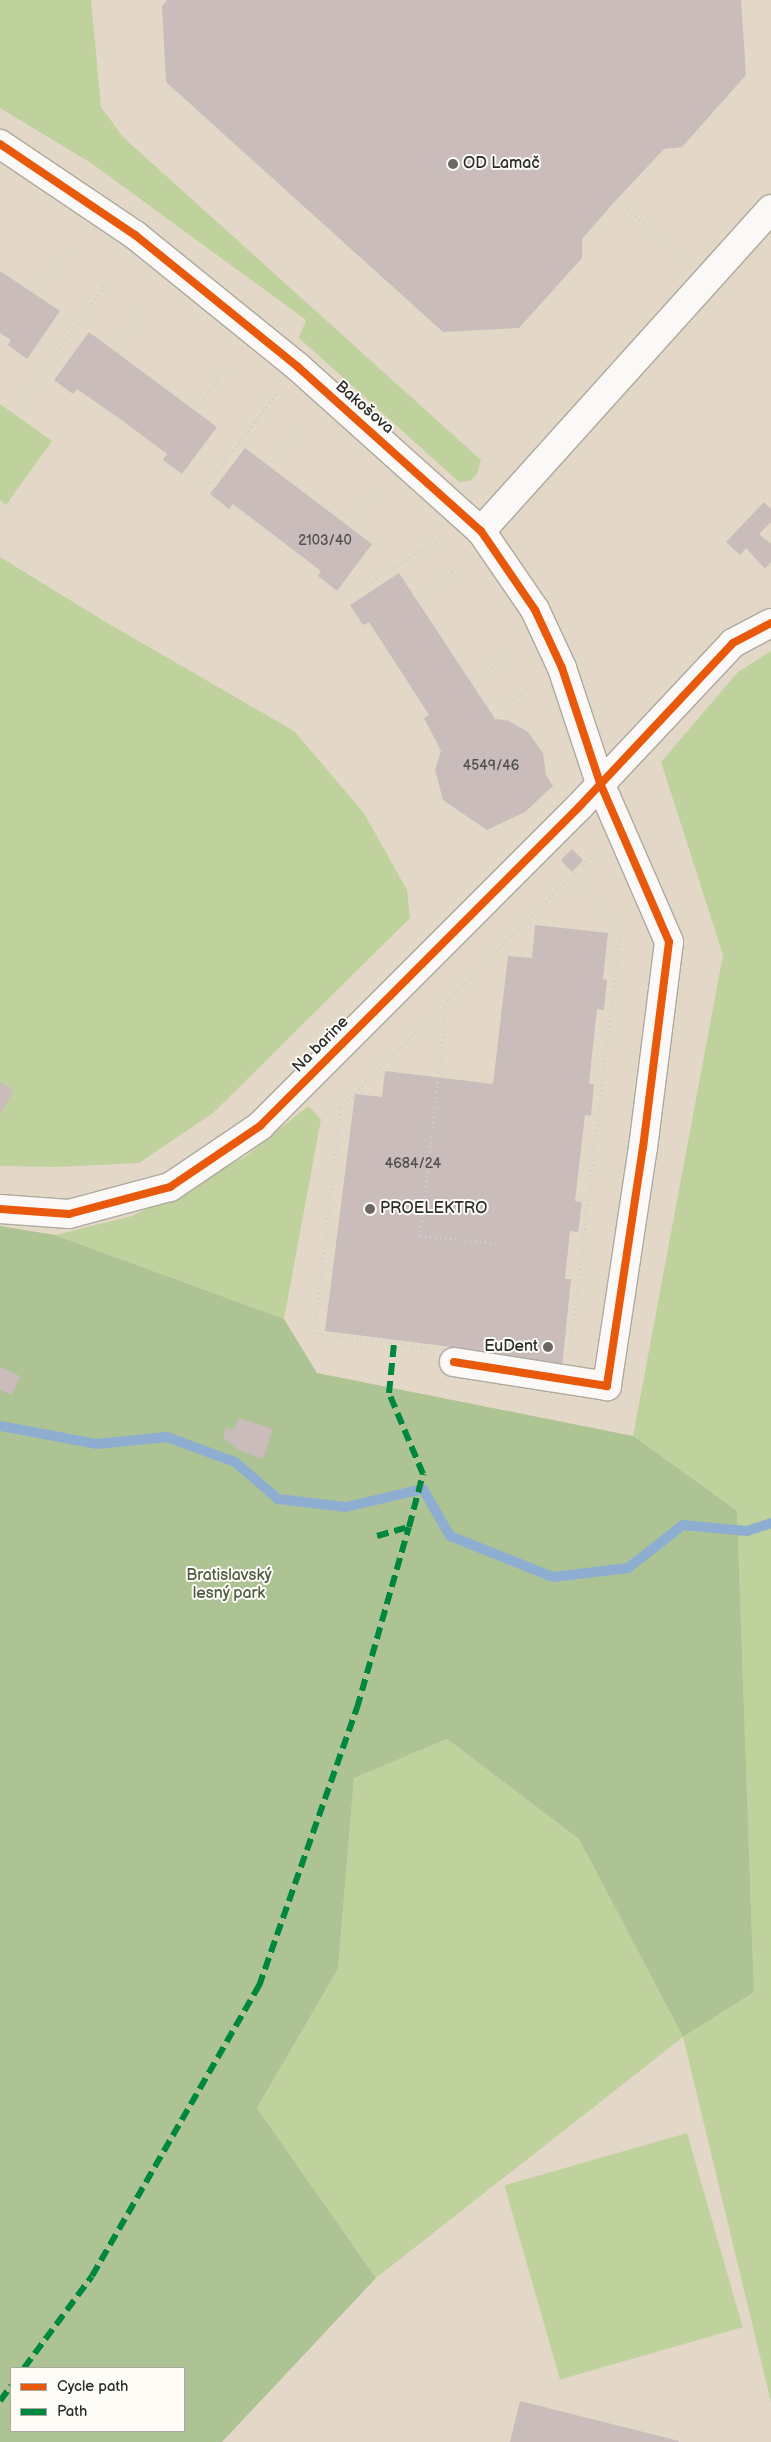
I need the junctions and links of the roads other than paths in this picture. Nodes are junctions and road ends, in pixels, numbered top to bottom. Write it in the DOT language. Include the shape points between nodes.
graph roads {
  1 [pos="0,144"];
  2 [pos="771,209"];
  3 [pos="474,525"];
  4 [pos="771,623"];
  5 [pos="600,782"];
  6 [pos="0,1209"];
  7 [pos="454,1362"];
  1 -- 3 [label="street, Bakošova" via="135,235 298,367"];
  2 -- 3 [label="street"];
  3 -- 5 [label="street, Bakošova" via="535,610 562,668"];
  4 -- 5 [label="street, Na barine" via="733,644"];
  5 -- 6 [label="street, Na barine" via="260,1126 170,1187 69,1214"];
  5 -- 7 [label="street, Bakošova" via="668,942 643,1147 607,1386"];
}
